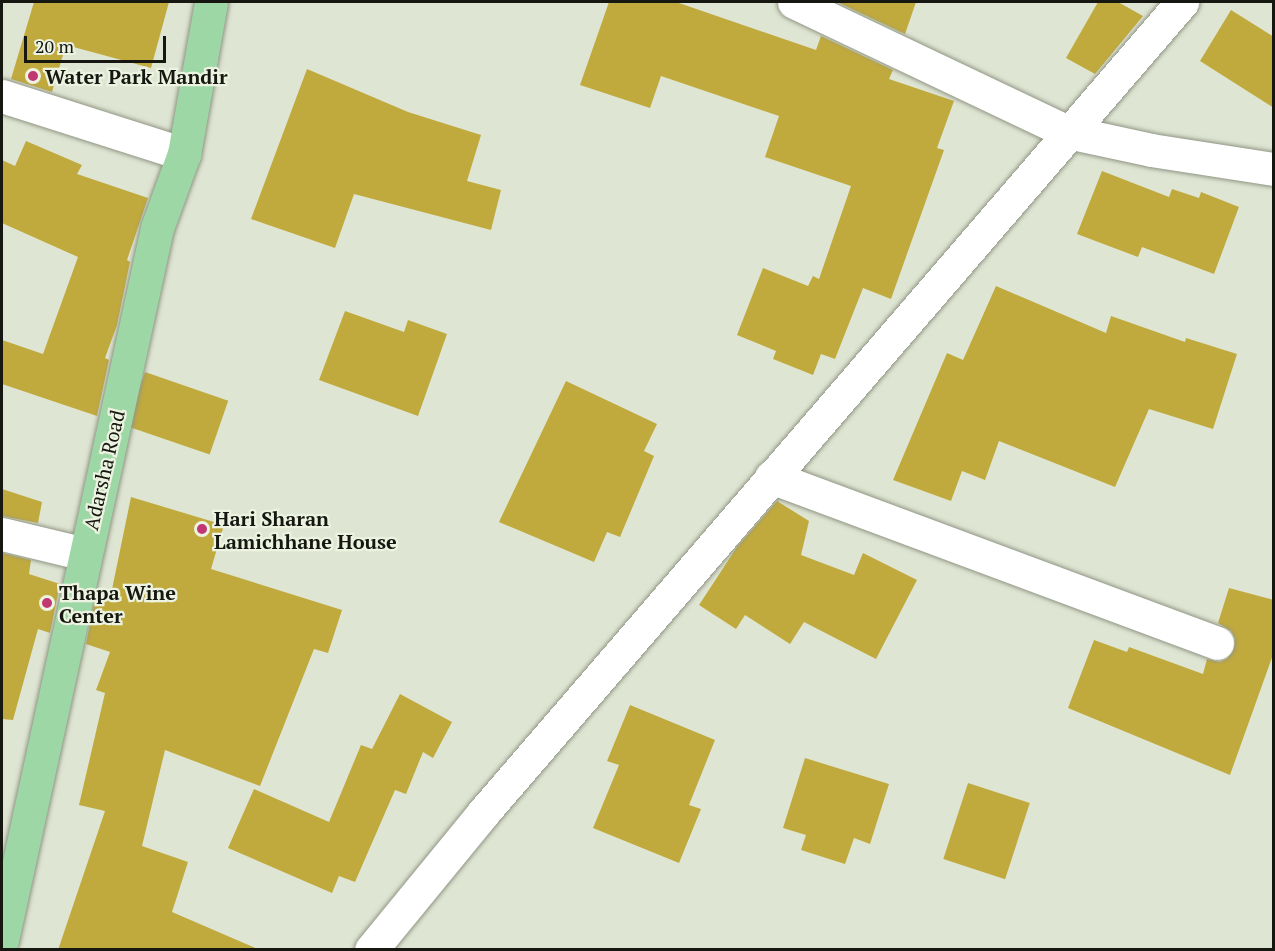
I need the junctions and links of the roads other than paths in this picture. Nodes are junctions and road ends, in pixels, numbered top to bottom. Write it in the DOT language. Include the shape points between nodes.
graph roads {
  1 [pos="211,2"];
  2 [pos="794,2"];
  3 [pos="1182,2"];
  4 [pos="2,96"];
  5 [pos="1068,132"];
  6 [pos="184,154"];
  7 [pos="1274,169"];
  8 [pos="771,477"];
  9 [pos="2,534"];
  10 [pos="85,554"];
  11 [pos="1217,644"];
  12 [pos="2,940"];
  13 [pos="371,950"];
  1 -- 6 [label="main road, Adarsha Road"];
  2 -- 5 [label="street"];
  3 -- 5 [label="street"];
  4 -- 6 [label="street"];
  5 -- 7 [label="street" via="1151,150"];
  5 -- 8 [label="street"];
  6 -- 10 [label="main road, Adarsha Road" via="158,228"];
  8 -- 11 [label="street"];
  8 -- 13 [label="street"];
  9 -- 10 [label="street"];
  10 -- 12 [label="main road, Adarsha Road"];
}
